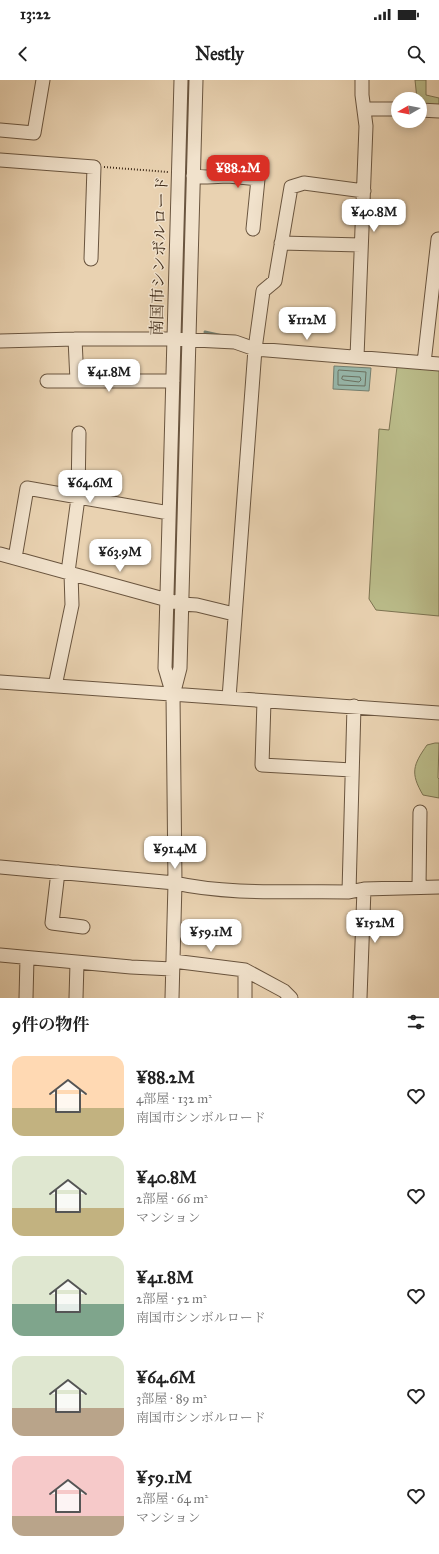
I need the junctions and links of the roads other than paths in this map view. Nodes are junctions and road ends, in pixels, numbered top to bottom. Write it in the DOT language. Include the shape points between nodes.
graph roads {
  1 [pos="43,80"];
  2 [pos="181,80"];
  3 [pos="196,80"];
  4 [pos="362,80"];
  5 [pos="364,109"];
  6 [pos="391,109"];
  7 [pos="427,110"];
  8 [pos="439,110"];
  9 [pos="0,130"];
  10 [pos="0,160"];
  11 [pos="193,176"];
  12 [pos="364,191"];
  13 [pos="253,230"];
  14 [pos="439,240"];
  15 [pos="281,243"];
  16 [pos="361,245"];
  17 [pos="91,259"];
  18 [pos="74,339"];
  19 [pos="174,339"];
  20 [pos="189,340"];
  21 [pos="0,341"];
  22 [pos="255,348"];
  23 [pos="357,358"];
  24 [pos="424,363"];
  25 [pos="439,364"];
  26 [pos="47,381"];
  27 [pos="76,381"];
  28 [pos="173,381"];
  29 [pos="79,433"];
  30 [pos="78,498"];
  31 [pos="169,513"];
  32 [pos="0,554"];
  33 [pos="15,558"];
  34 [pos="69,573"];
  35 [pos="166,599"];
  36 [pos="182,604"];
  37 [pos="234,614"];
  38 [pos="0,682"];
  39 [pos="55,686"];
  40 [pos="173,695"];
  41 [pos="228,698"];
  42 [pos="264,701"];
  43 [pos="354,706"];
  44 [pos="439,713"];
  45 [pos="352,770"];
  46 [pos="420,812"];
  47 [pos="0,867"];
  48 [pos="58,872"];
  49 [pos="175,883"];
  50 [pos="419,887"];
  51 [pos="439,887"];
  52 [pos="364,889"];
  53 [pos="348,892"];
  54 [pos="83,927"];
  55 [pos="0,955"];
  56 [pos="27,958"];
  57 [pos="77,963"];
  58 [pos="173,965"];
  59 [pos="245,970"];
  60 [pos="26,998"];
  61 [pos="76,998"];
  62 [pos="172,998"];
  63 [pos="244,998"];
  64 [pos="291,998"];
  65 [pos="360,998"];
  1 -- 9 [label="street" via="34,133"];
  2 -- 19 [label="street, 南国市シンボルロード"];
  3 -- 11 [label="street, 南国市シンボルロード"];
  4 -- 5 [label="street"];
  5 -- 6 [label="street"];
  5 -- 12 [label="street"];
  7 -- 8 [label="street"];
  10 -- 17 [label="street" via="94,167"];
  11 -- 13 [label="street" via="258,179"];
  11 -- 20 [label="street, 南国市シンボルロード"];
  12 -- 15 [label="street" via="304,183 291,187"];
  12 -- 16 [label="street"];
  14 -- 24 [label="street"];
  15 -- 16 [label="street"];
  15 -- 22 [label="street" via="275,281 263,291"];
  16 -- 23 [label="street"];
  18 -- 19 [label="street"];
  18 -- 21 [label="street"];
  18 -- 27 [label="street"];
  19 -- 20 [label="street"];
  19 -- 28 [label="street, 南国市シンボルロード"];
  20 -- 22 [label="street" via="234,342"];
  20 -- 36 [label="street, 南国市シンボルロード"];
  22 -- 23 [label="street"];
  22 -- 37 [label="street"];
  23 -- 24 [label="street"];
  24 -- 25 [label="street"];
  26 -- 27 [label="street"];
  27 -- 28 [label="street"];
  28 -- 31 [label="street, 南国市シンボルロード"];
  29 -- 30 [label="street"];
  30 -- 31 [label="street"];
  30 -- 33 [label="street" via="27,488"];
  30 -- 34 [label="street"];
  31 -- 35 [label="street, 南国市シンボルロード"];
  32 -- 33 [label="street"];
  33 -- 34 [label="street"];
  34 -- 35 [label="street"];
  34 -- 39 [label="street" via="72,604"];
  35 -- 36 [label="street"];
  35 -- 40 [label="street, 南国市シンボルロード" via="165,668"];
  36 -- 37 [label="street"];
  36 -- 40 [label="street, 南国市シンボルロード" via="180,668"];
  37 -- 41 [label="street"];
  38 -- 39 [label="street"];
  39 -- 40 [label="street"];
  40 -- 41 [label="street"];
  40 -- 49 [label="street"];
  41 -- 42 [label="street"];
  42 -- 43 [label="street"];
  42 -- 45 [label="street" via="262,765"];
  43 -- 44 [label="street"];
  43 -- 45 [label="street"];
  45 -- 53 [label="street"];
  46 -- 50 [label="street"];
  47 -- 48 [label="street"];
  48 -- 49 [label="street"];
  48 -- 54 [label="street" via="52,923"];
  49 -- 53 [label="street" via="195,888"];
  49 -- 58 [label="street"];
  50 -- 51 [label="street"];
  50 -- 52 [label="street"];
  52 -- 53 [label="street"];
  52 -- 65 [label="street"];
  55 -- 56 [label="street"];
  56 -- 57 [label="street"];
  56 -- 60 [label="street"];
  57 -- 58 [label="street"];
  57 -- 61 [label="street"];
  58 -- 59 [label="street"];
  58 -- 62 [label="street"];
  59 -- 63 [label="street"];
  59 -- 64 [label="street" via="284,991"];
}
